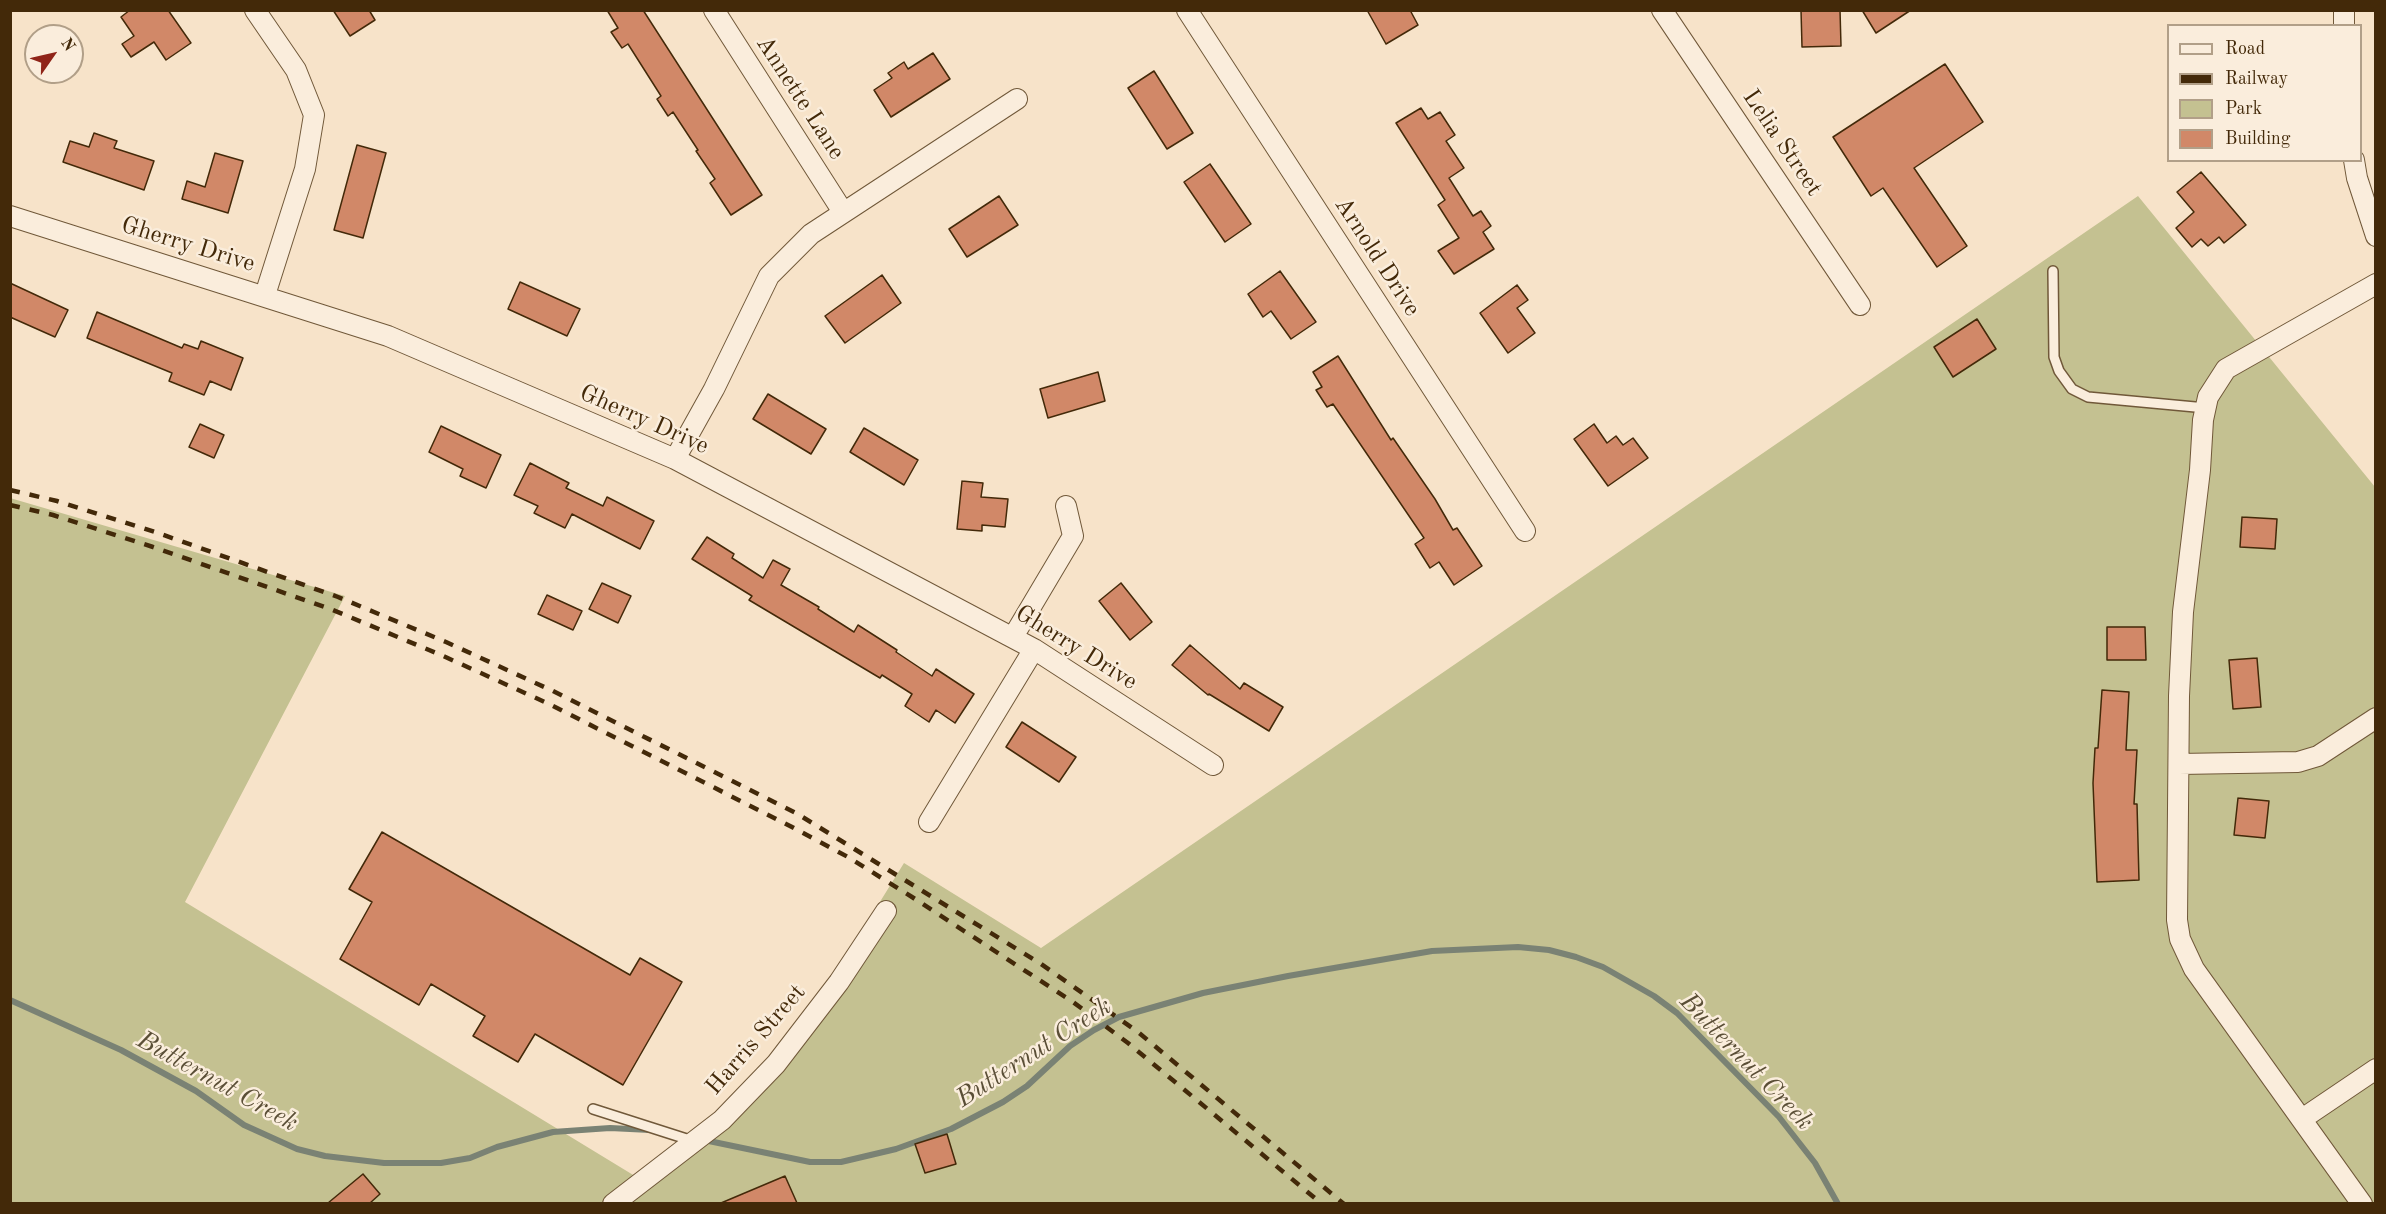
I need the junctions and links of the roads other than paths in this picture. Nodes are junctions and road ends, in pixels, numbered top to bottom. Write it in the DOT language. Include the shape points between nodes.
graph roads {
  1 [pos="255,10"];
  2 [pos="714,10"];
  3 [pos="1187,10"];
  4 [pos="1662,10"];
  5 [pos="1017,99"];
  6 [pos="2354,162"];
  7 [pos="843,212"];
  8 [pos="10,216"];
  9 [pos="2376,236"];
  10 [pos="2053,271"];
  11 [pos="2376,284"];
  12 [pos="265,295"];
  13 [pos="1860,305"];
  14 [pos="2206,408"];
  15 [pos="675,459"];
  16 [pos="1066,506"];
  17 [pos="1525,531"];
  18 [pos="1013,637"];
  19 [pos="1034,649"];
  20 [pos="2376,718"];
  21 [pos="2179,764"];
  22 [pos="1213,765"];
  23 [pos="929,822"];
  24 [pos="886,911"];
  25 [pos="2376,1069"];
  26 [pos="593,1109"];
  27 [pos="2301,1119"];
  28 [pos="694,1142"];
  29 [pos="614,1203"];
  30 [pos="2362,1203"];
  1 -- 12 [label="street" via="296,70 314,115 305,169"];
  2 -- 7 [label="street, Annette Lane"];
  3 -- 17 [label="street, Arnold Drive"];
  4 -- 13 [label="street, Lelia Street"];
  5 -- 7 [label="street"];
  6 -- 9 [label="street"];
  7 -- 15 [label="street" via="811,234 769,276"];
  8 -- 12 [label="street, Gherry Drive"];
  10 -- 14 [label="lane" via="2054,357 2072,389 2088,397"];
  11 -- 14 [label="street" via="2226,369 2208,397"];
  12 -- 15 [label="street, Gherry Drive" via="388,336"];
  14 -- 21 [label="street" via="2183,612"];
  15 -- 18 [label="street, Gherry Drive"];
  16 -- 18 [label="street" via="1073,536"];
  18 -- 19 [label="street, Gherry Drive"];
  19 -- 22 [label="street, Gherry Drive"];
  19 -- 23 [label="street"];
  20 -- 21 [label="street" via="2318,756 2298,762"];
  21 -- 27 [label="street" via="2180,939 2194,969"];
  24 -- 28 [label="street, Harris Street" via="839,982 776,1064 722,1120"];
  25 -- 27 [label="street"];
  26 -- 28 [label="lane"];
  27 -- 30 [label="street"];
  28 -- 29 [label="street, Harris Street"];
}
